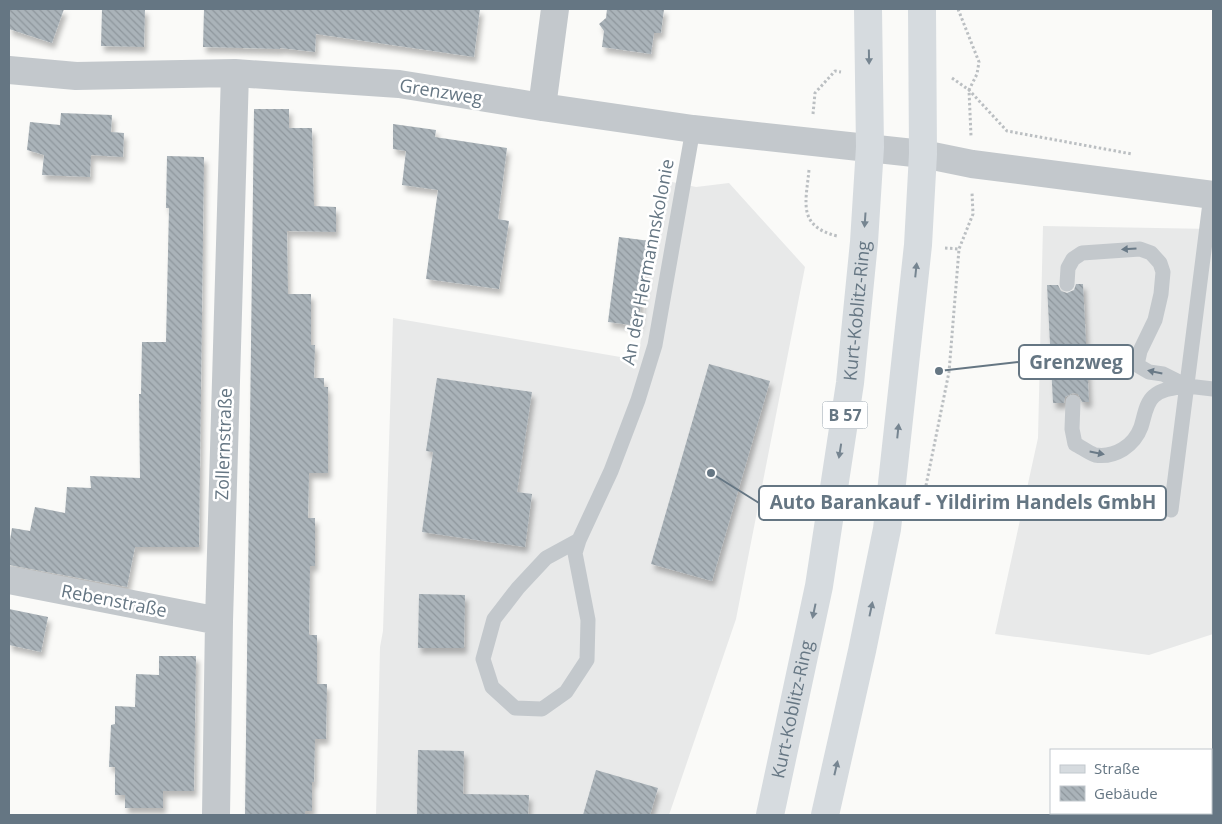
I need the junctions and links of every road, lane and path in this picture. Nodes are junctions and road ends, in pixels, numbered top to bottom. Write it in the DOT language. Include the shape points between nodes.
graph roads {
  1 [pos="555,9"];
  2 [pos="868,9"];
  3 [pos="922,9"];
  4 [pos="958,9"];
  5 [pos="9,70"];
  6 [pos="235,73"];
  7 [pos="969,90"];
  8 [pos="542,107"];
  9 [pos="693,129"];
  10 [pos="870,147"];
  11 [pos="923,154"];
  12 [pos="1142,156"];
  13 [pos="972,164"];
  14 [pos="1212,195"];
  15 [pos="959,249"];
  16 [pos="1067,284"];
  17 [pos="1187,386"];
  18 [pos="1213,389"];
  19 [pos="1073,402"];
  20 [pos="1171,510"];
  21 [pos="579,540"];
  22 [pos="9,580"];
  23 [pos="219,621"];
  24 [pos="216,815"];
  25 [pos="770,815"];
  26 [pos="825,815"];
  1 -- 8 [label="street"];
  2 -- 10 [label="main road, Kurt-Koblitz-Ring / B 57, one-way"];
  3 -- 11 [label="main road"];
  4 -- 7 [label="path" via="979,62"];
  5 -- 6 [label="street, Grenzweg" via="76,76"];
  6 -- 8 [label="street, Grenzweg" via="400,84"];
  6 -- 23 [label="street, Zollernstraße"];
  7 -- 12 [label="path" via="1007,131"];
  7 -- 13 [label="path"];
  8 -- 9 [label="street, Grenzweg"];
  9 -- 10 [label="street, Grenzweg"];
  9 -- 21 [label="lane, An der Hermannskolonie" via="655,345 611,471"];
  10 -- 11 [label="street, Grenzweg"];
  10 -- 25 [label="main road, Kurt-Koblitz-Ring / B 57, one-way" via="850,383 821,577"];
  11 -- 13 [label="street"];
  26 -- 11 [label="main road, one-way" via="887,528 918,245"];
  13 -- 14 [label="street"];
  13 -- 15 [label="path" via="973,214"];
  14 -- 17 [label="lane"];
  17 -- 16 [label="lane, one-way" via="1137,365 1140,350 1155,320 1161,294 1160,262 1152,253 1140,249 1082,253 1068,268"];
  17 -- 18 [label="lane"];
  19 -- 17 [label="lane, one-way" via="1075,444 1094,455 1115,454 1128,446 1140,430 1153,396"];
  17 -- 20 [label="lane"];
  21 -- 21 [label="lane, An der Hermannskolonie" via="546,558 494,619 484,659 492,686 515,708 542,709 566,692 587,660 588,620 575,553"];
  22 -- 23 [label="street, Rebenstraße"];
  23 -- 24 [label="street, Zollernstraße"];
}
